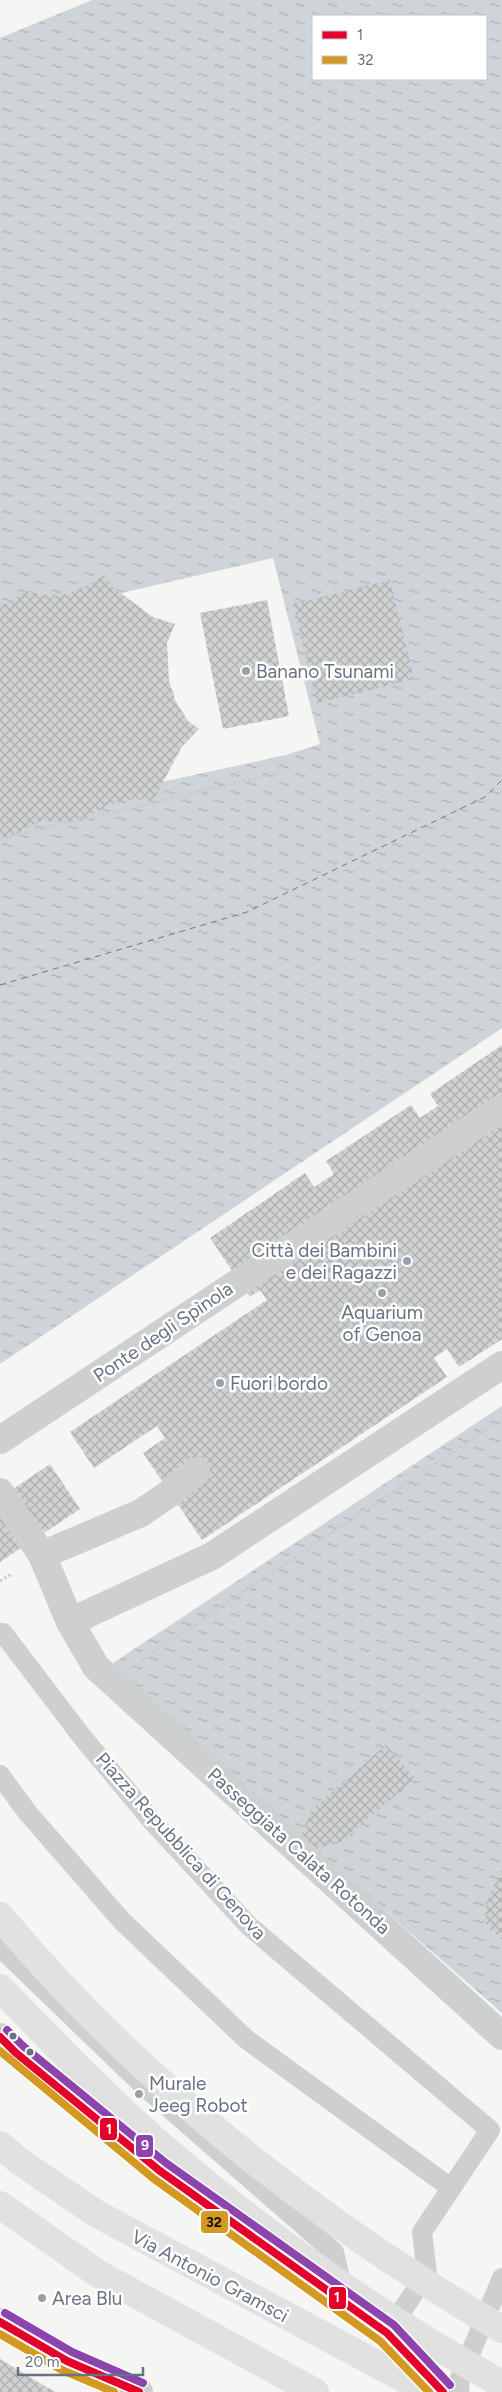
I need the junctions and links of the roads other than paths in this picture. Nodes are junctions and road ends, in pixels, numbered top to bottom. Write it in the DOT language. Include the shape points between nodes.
graph roads {
  1 [pos="502,1108"];
  2 [pos="502,1365"];
  3 [pos="0,1440"];
  4 [pos="196,1471"];
  5 [pos="0,1492"];
  6 [pos="42,1556"];
  7 [pos="70,1622"];
  8 [pos="0,1633"];
  9 [pos="0,1775"];
  10 [pos="0,1916"];
  11 [pos="0,1947"];
  12 [pos="0,1988"];
  13 [pos="0,2036"];
  14 [pos="502,2036"];
  15 [pos="0,2145"];
  16 [pos="451,2188"];
  17 [pos="0,2206"];
  18 [pos="502,2278"];
  19 [pos="498,2298"];
  20 [pos="346,2305"];
  21 [pos="0,2322"];
  22 [pos="502,2329"];
  23 [pos="386,2333"];
  24 [pos="502,2384"];
  25 [pos="138,2392"];
  26 [pos="315,2392"];
  27 [pos="429,2392"];
  28 [pos="444,2392"];
  29 [pos="459,2392"];
  1 -- 3 [label="street, Ponte degli Spìnola"];
  2 -- 7 [label="street" via="212,1556"];
  4 -- 6 [label="street" via="141,1513"];
  5 -- 6 [label="street, Passeggiata Calata Rotonda"];
  6 -- 7 [label="street, Passeggiata Calata Rotonda"];
  7 -- 14 [label="street, Passeggiata Calata Rotonda" via="96,1667"];
  8 -- 16 [label="lane, Piazza Repubblica di Genova" via="153,1822 249,1926 490,2130"];
  9 -- 16 [label="lane" via="27,1812 122,1921 246,2039"];
  10 -- 22 [label="main road" via="108,2031 191,2108 268,2172 362,2242"];
  11 -- 20 [label="lane" via="145,2088 334,2252"];
  12 -- 24 [label="main road" via="156,2141 239,2210 331,2280 455,2359"];
  13 -- 20 [label="street" via="16,2053 160,2171"];
  15 -- 27 [label="main road, Via Antonio Gramsci" via="97,2214"];
  16 -- 23 [label="lane, Piazza Repubblica di Genova" via="422,2232 428,2274"];
  17 -- 26 [label="main road" via="97,2273"];
  18 -- 19 [label="lane"];
  19 -- 29 [label="lane" via="460,2378"];
  20 -- 23 [label="street"];
  21 -- 25 [label="street" via="67,2361"];
  23 -- 28 [label="street"];
}
